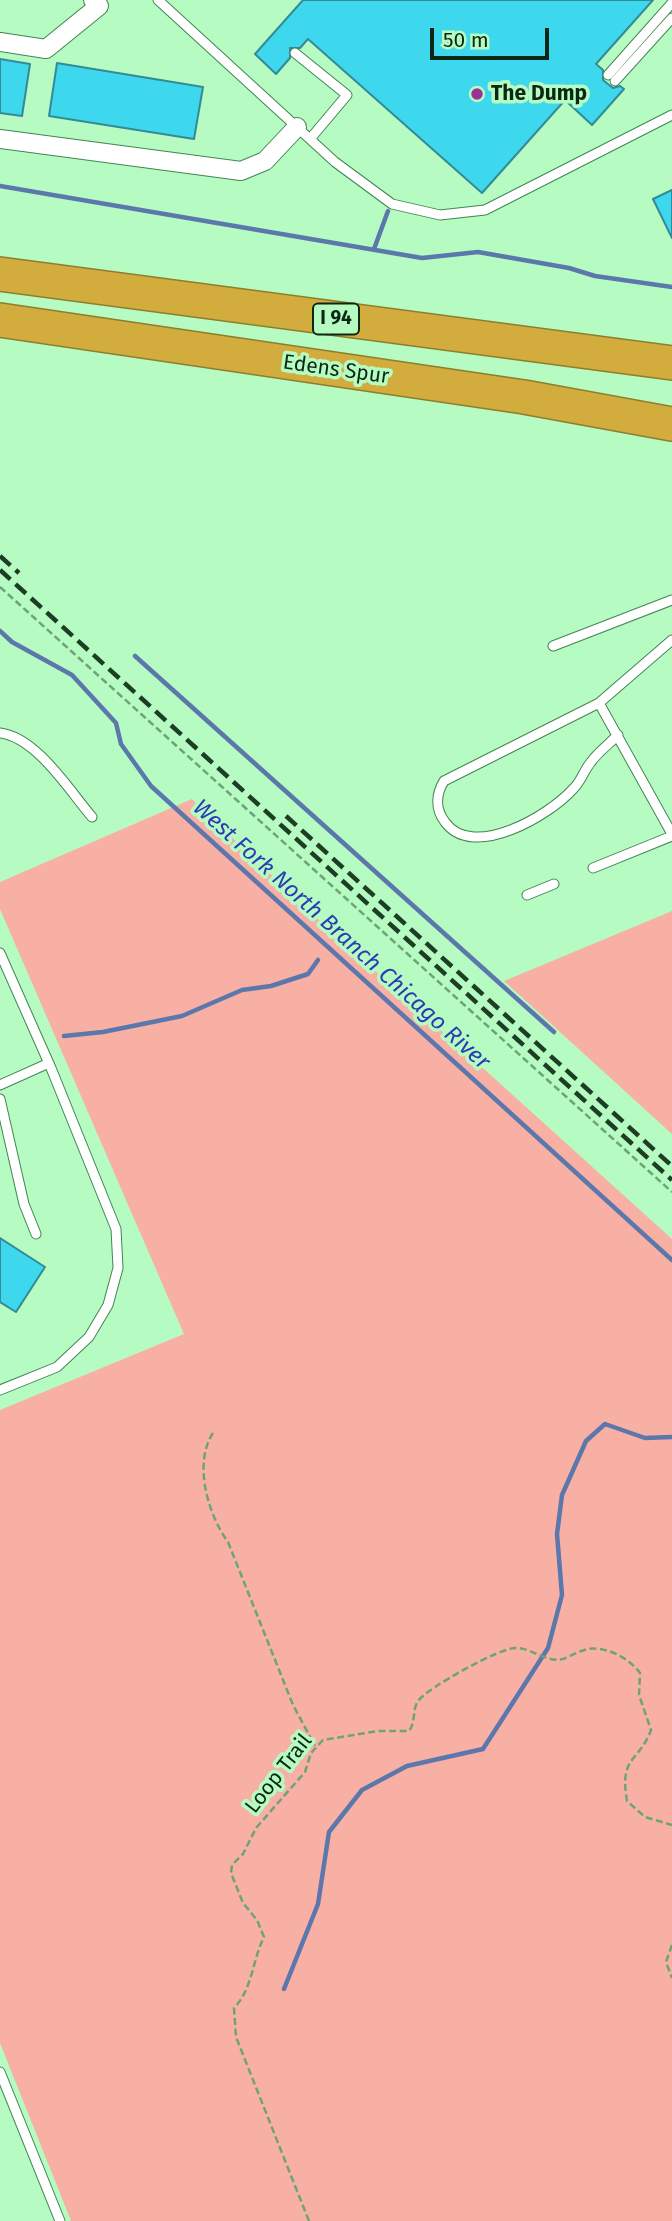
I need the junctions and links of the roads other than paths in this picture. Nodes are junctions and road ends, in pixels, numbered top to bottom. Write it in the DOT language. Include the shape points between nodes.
graph roads {
  1 [pos="93,0"];
  2 [pos="158,0"];
  3 [pos="672,3"];
  4 [pos="672,18"];
  5 [pos="0,42"];
  6 [pos="295,53"];
  7 [pos="672,115"];
  8 [pos="303,133"];
  9 [pos="0,139"];
  10 [pos="0,274"];
  11 [pos="0,320"];
  12 [pos="672,363"];
  13 [pos="672,424"];
  14 [pos="672,600"];
  15 [pos="672,640"];
  16 [pos="553,646"];
  17 [pos="599,703"];
  18 [pos="0,733"];
  19 [pos="618,735"];
  20 [pos="92,817"];
  21 [pos="672,835"];
  22 [pos="593,869"];
  23 [pos="554,884"];
  24 [pos="527,895"];
  25 [pos="0,953"];
  26 [pos="49,1063"];
  27 [pos="0,1085"];
  28 [pos="0,1100"];
  29 [pos="36,1234"];
  30 [pos="0,1390"];
  31 [pos="0,2072"];
  32 [pos="60,2221"];
  1 -- 5 [label="street" via="99,6 47,49"];
  2 -- 8 [label="lane"];
  3 -- 4 [label="lane" via="612,78"];
  6 -- 8 [label="lane" via="346,95"];
  7 -- 8 [label="lane" via="485,210 440,215 392,204"];
  8 -- 9 [label="street" via="265,161 241,171"];
  10 -- 12 [label="highway, I 94"];
  11 -- 13 [label="highway, Edens Spur" via="524,397"];
  14 -- 16 [label="lane"];
  15 -- 17 [label="lane"];
  17 -- 19 [label="lane"];
  17 -- 19 [label="lane" via="444,781 438,790 444,821 468,835 511,831 573,789 590,762"];
  18 -- 20 [label="lane" via="30,744"];
  19 -- 21 [label="lane"];
  21 -- 22 [label="lane"];
  23 -- 24 [label="lane"];
  25 -- 26 [label="lane"];
  26 -- 27 [label="lane"];
  26 -- 30 [label="lane" via="116,1229 118,1268 108,1305 89,1337 57,1367"];
  28 -- 29 [label="lane" via="24,1204"];
  31 -- 32 [label="lane"];
}
